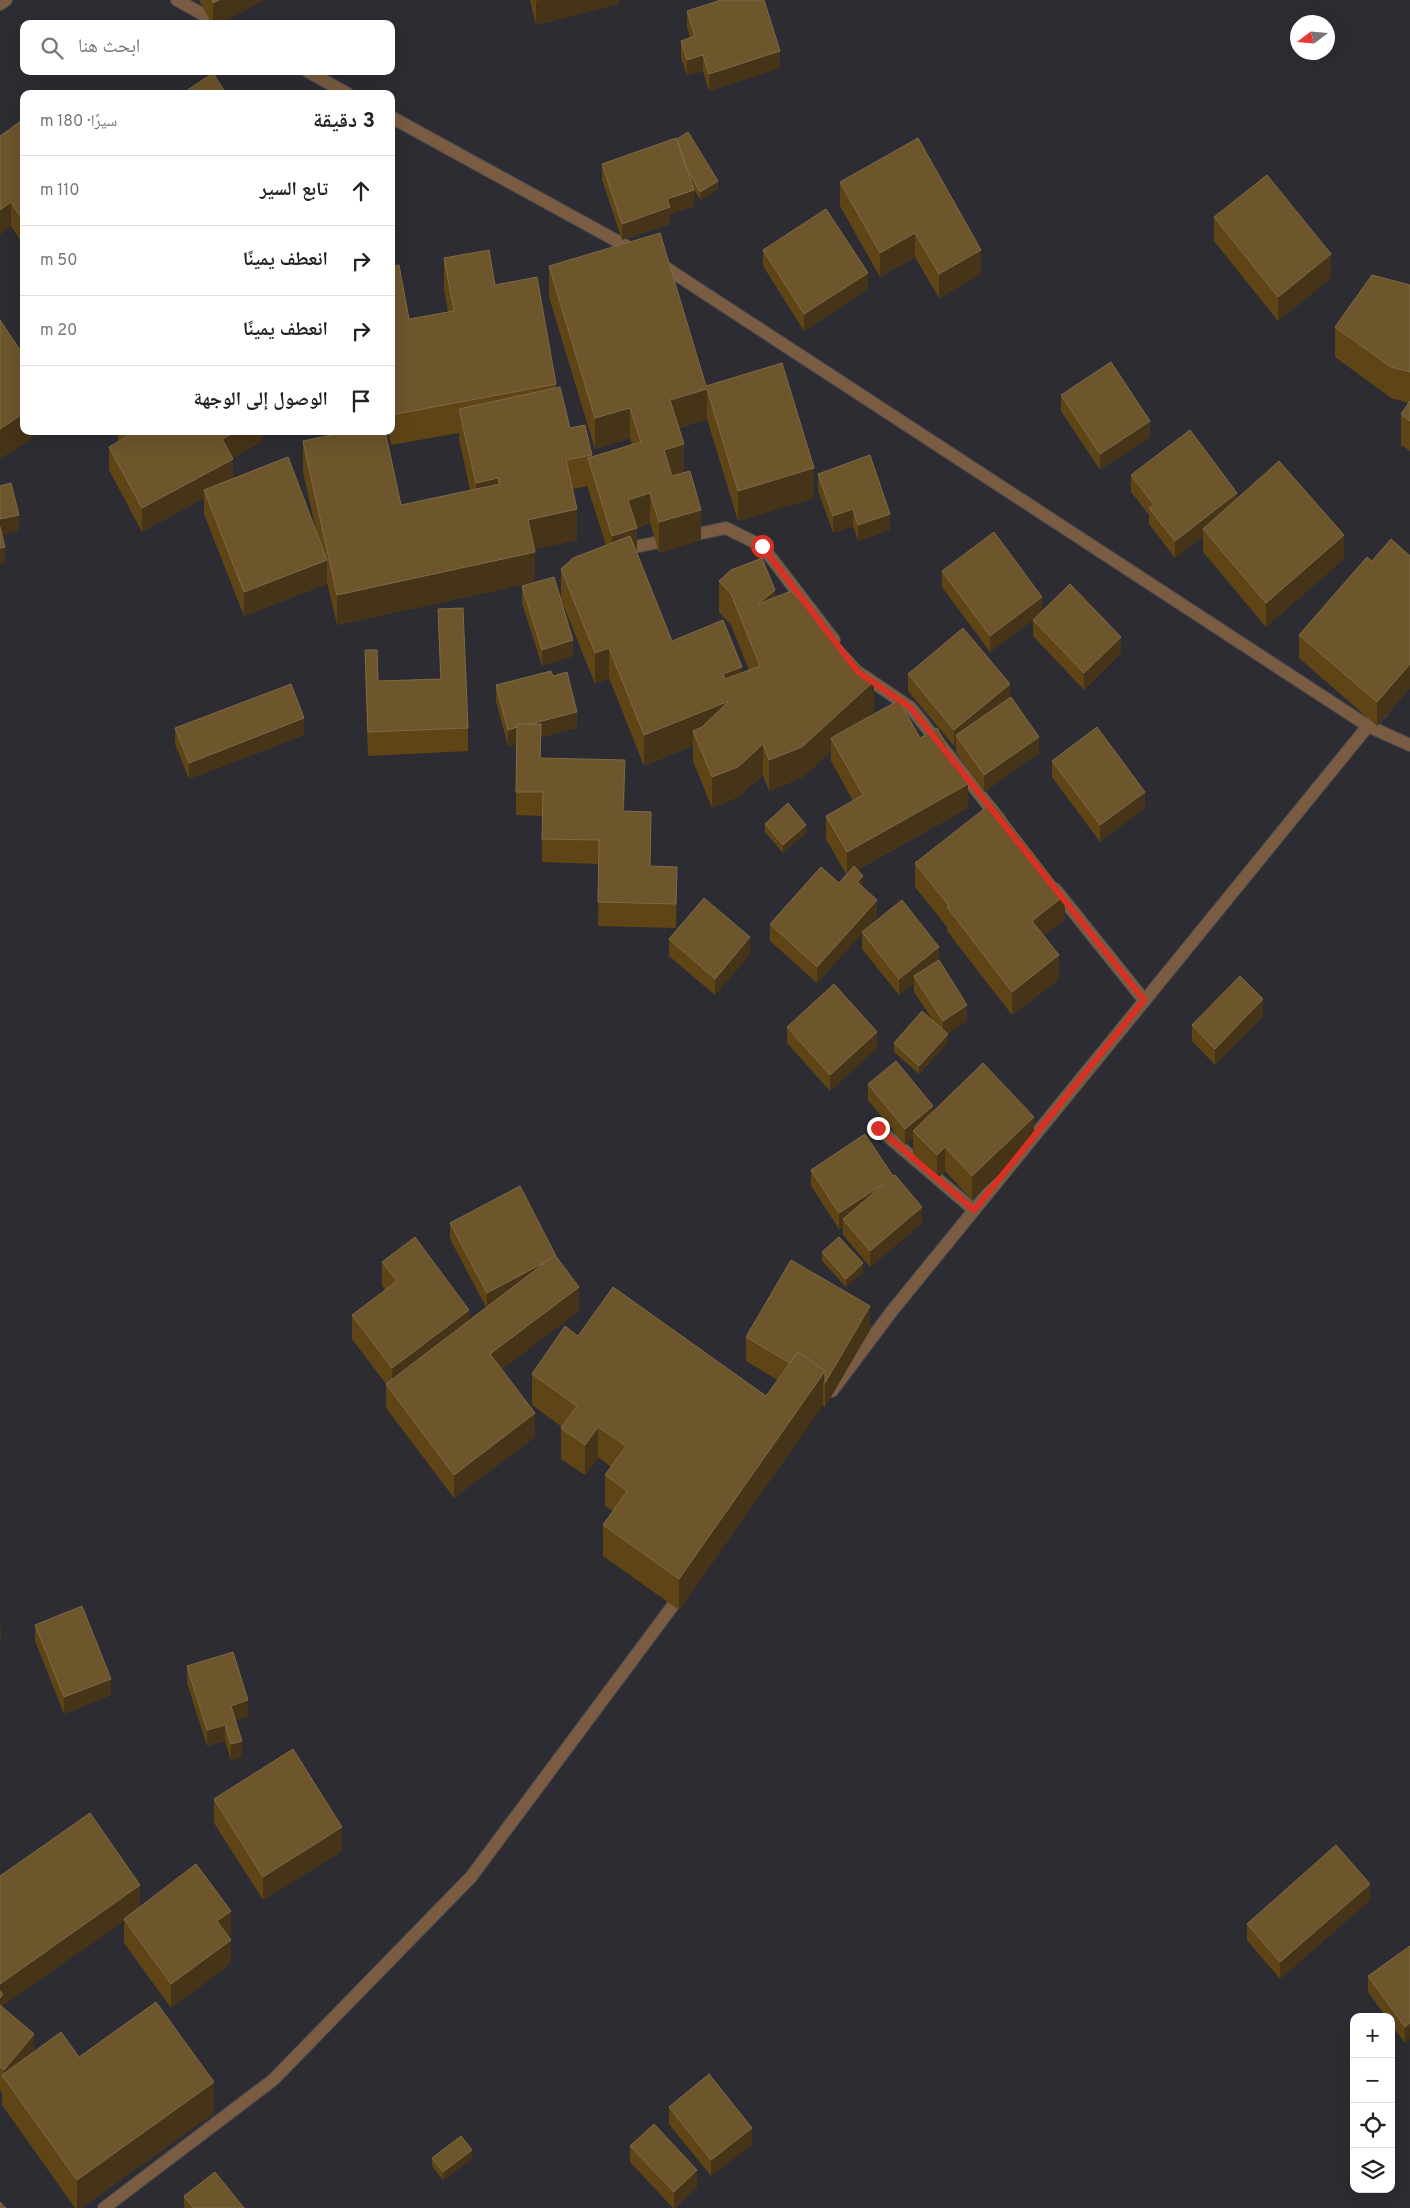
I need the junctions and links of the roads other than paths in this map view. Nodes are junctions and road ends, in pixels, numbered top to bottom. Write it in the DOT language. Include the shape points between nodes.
graph roads {
  1 [pos="177,0"];
  2 [pos="213,20"];
  3 [pos="314,75"];
  4 [pos="341,90"];
  5 [pos="395,119"];
  6 [pos="610,552"];
  7 [pos="840,648"];
  8 [pos="852,664"];
  9 [pos="1392,701"];
  10 [pos="1368,726"];
  11 [pos="1410,745"];
  12 [pos="1009,831"];
  13 [pos="1046,877"];
  14 [pos="1144,1000"];
  15 [pos="878,1128"];
  16 [pos="974,1210"];
  17 [pos="827,1398"];
  18 [pos="690,1582"];
  19 [pos="104,2208"];
  1 -- 2 [label="street"];
  3 -- 4 [label="street"];
  5 -- 10 [label="street" via="669,269"];
  6 -- 7 [label="street" via="726,528 762,546"];
  8 -- 12 [label="street" via="858,672 911,708"];
  9 -- 10 [label="street"];
  10 -- 11 [label="street"];
  10 -- 14 [label="street"];
  13 -- 14 [label="street"];
  14 -- 16 [label="street"];
  15 -- 16 [label="street"];
  16 -- 17 [label="street"];
  18 -- 19 [label="street" via="471,1877 273,2080"];
}
